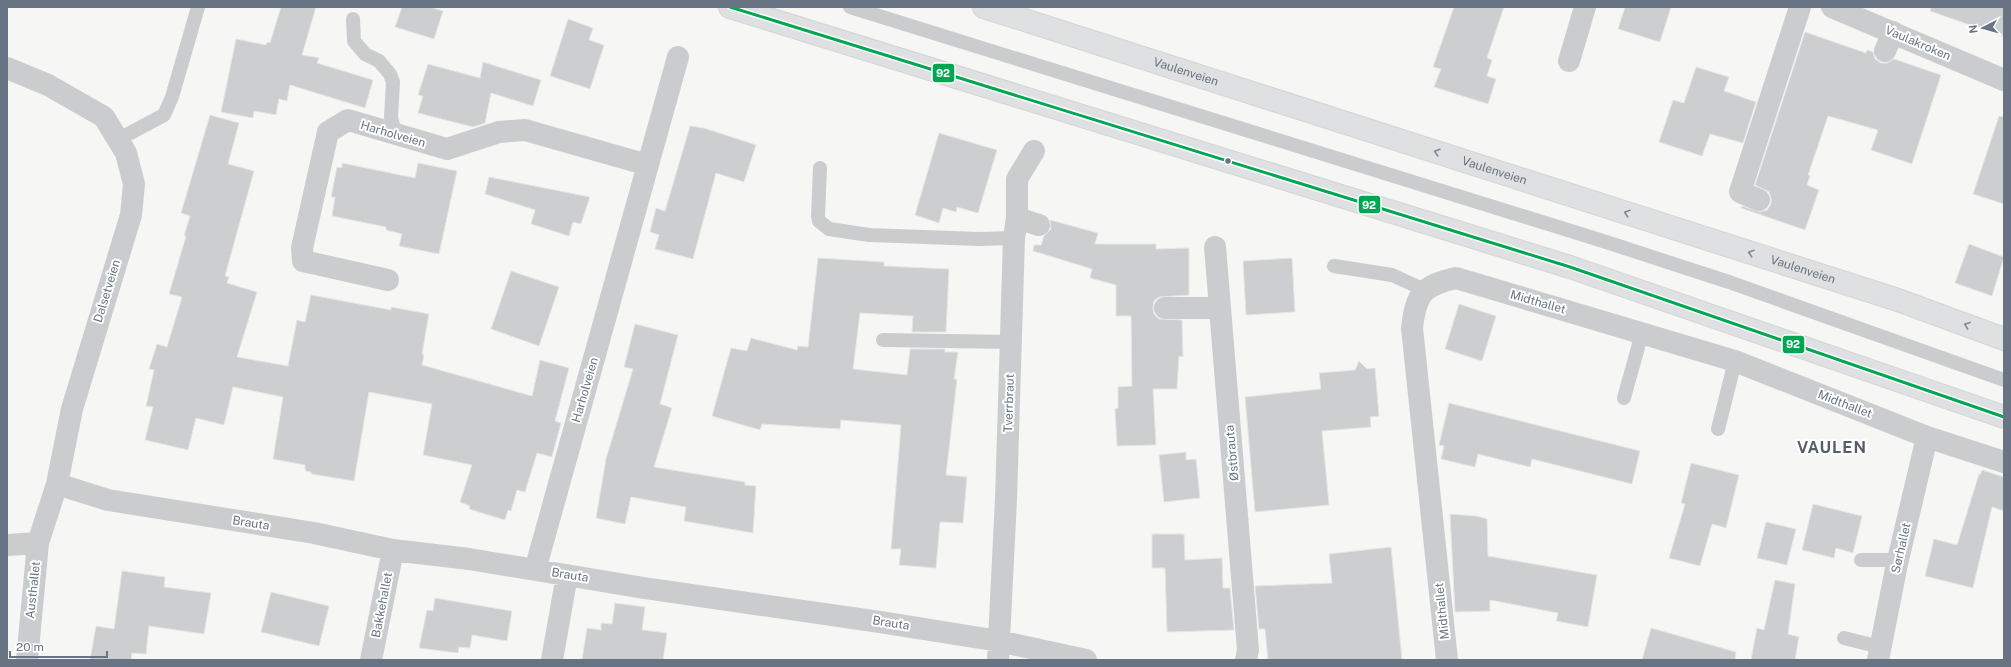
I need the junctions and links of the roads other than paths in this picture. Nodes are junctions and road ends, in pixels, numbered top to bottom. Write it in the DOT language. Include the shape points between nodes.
graph roads {
  1 [pos="198,7"];
  2 [pos="730,7"];
  3 [pos="850,7"];
  4 [pos="984,7"];
  5 [pos="1585,7"];
  6 [pos="1800,7"];
  7 [pos="1832,7"];
  8 [pos="352,19"];
  9 [pos="678,57"];
  10 [pos="1569,61"];
  11 [pos="7,68"];
  12 [pos="2004,80"];
  13 [pos="394,134"];
  14 [pos="119,139"];
  15 [pos="1034,150"];
  16 [pos="648,165"];
  17 [pos="820,168"];
  18 [pos="1759,200"];
  19 [pos="1039,225"];
  20 [pos="1015,228"];
  21 [pos="1215,247"];
  22 [pos="1334,266"];
  23 [pos="388,280"];
  24 [pos="1425,290"];
  25 [pos="1165,308"];
  26 [pos="1220,308"];
  27 [pos="1642,333"];
  28 [pos="2004,338"];
  29 [pos="883,340"];
  30 [pos="1011,342"];
  31 [pos="1735,361"];
  32 [pos="2004,380"];
  33 [pos="1624,398"];
  34 [pos="2004,417"];
  35 [pos="1718,429"];
  36 [pos="1927,436"];
  37 [pos="2004,462"];
  38 [pos="57,484"];
  39 [pos="38,543"];
  40 [pos="7,545"];
  41 [pos="393,550"];
  42 [pos="1861,560"];
  43 [pos="1898,560"];
  44 [pos="535,570"];
  45 [pos="567,575"];
  46 [pos="1844,638"];
  47 [pos="998,650"];
  48 [pos="1879,653"];
  49 [pos="27,660"];
  50 [pos="371,660"];
  51 [pos="552,660"];
  52 [pos="1086,660"];
  53 [pos="1246,660"];
  54 [pos="1447,660"];
  1 -- 14 [label="lane" via="172,97 164,115"];
  2 -- 34 [label="main road" via="1570,267"];
  3 -- 32 [label="lane" via="1603,241 1729,282"];
  28 -- 4 [label="main road, Vaulenveien, one-way" via="1898,300"];
  5 -- 10 [label="street"];
  6 -- 18 [label="street" via="1740,192"];
  7 -- 12 [label="street, Vaulakroken" via="1889,42"];
  8 -- 13 [label="lane" via="354,41 366,54 379,61 393,82 391,117"];
  9 -- 16 [label="street, Harholveien"];
  11 -- 14 [label="street, Dalsetveien" via="48,85 104,117"];
  13 -- 16 [label="street, Harholveien" via="447,149 499,132 525,130"];
  13 -- 23 [label="street, Harholveien" via="348,120 328,132 302,248 303,261"];
  14 -- 38 [label="street, Dalsetveien" via="126,153 134,184 131,215 72,409"];
  15 -- 20 [label="street, Tverrbraut" via="1017,179"];
  16 -- 44 [label="street, Harholveien"];
  17 -- 20 [label="lane" via="818,216 819,221 829,229 868,235 979,240"];
  19 -- 20 [label="street"];
  20 -- 30 [label="street, Tverrbraut"];
  21 -- 26 [label="street, Østbrauta"];
  22 -- 24 [label="lane" via="1392,275"];
  24 -- 27 [label="street, Midthallet" via="1438,282 1456,278"];
  24 -- 54 [label="street, Midthallet" via="1415,306 1412,328"];
  25 -- 26 [label="street"];
  26 -- 53 [label="street, Østbrauta" via="1248,650"];
  27 -- 31 [label="street, Midthallet"];
  27 -- 33 [label="lane"];
  29 -- 30 [label="lane"];
  30 -- 47 [label="street, Tverrbraut"];
  31 -- 35 [label="lane"];
  31 -- 36 [label="street, Midthallet"];
  36 -- 37 [label="street, Midthallet"];
  36 -- 43 [label="street, Sørhallet"];
  38 -- 39 [label="street, Dalsetveien"];
  38 -- 41 [label="street, Brauta" via="108,500 314,533"];
  39 -- 40 [label="street"];
  39 -- 49 [label="street, Austhallet"];
  41 -- 44 [label="street, Brauta"];
  41 -- 50 [label="street, Bakkehallet"];
  42 -- 43 [label="lane"];
  43 -- 48 [label="street, Sørhallet"];
  44 -- 45 [label="street, Brauta"];
  45 -- 47 [label="street, Brauta"];
  45 -- 51 [label="street"];
  46 -- 48 [label="lane"];
  47 -- 52 [label="street, Brauta" via="1074,656"];
}
